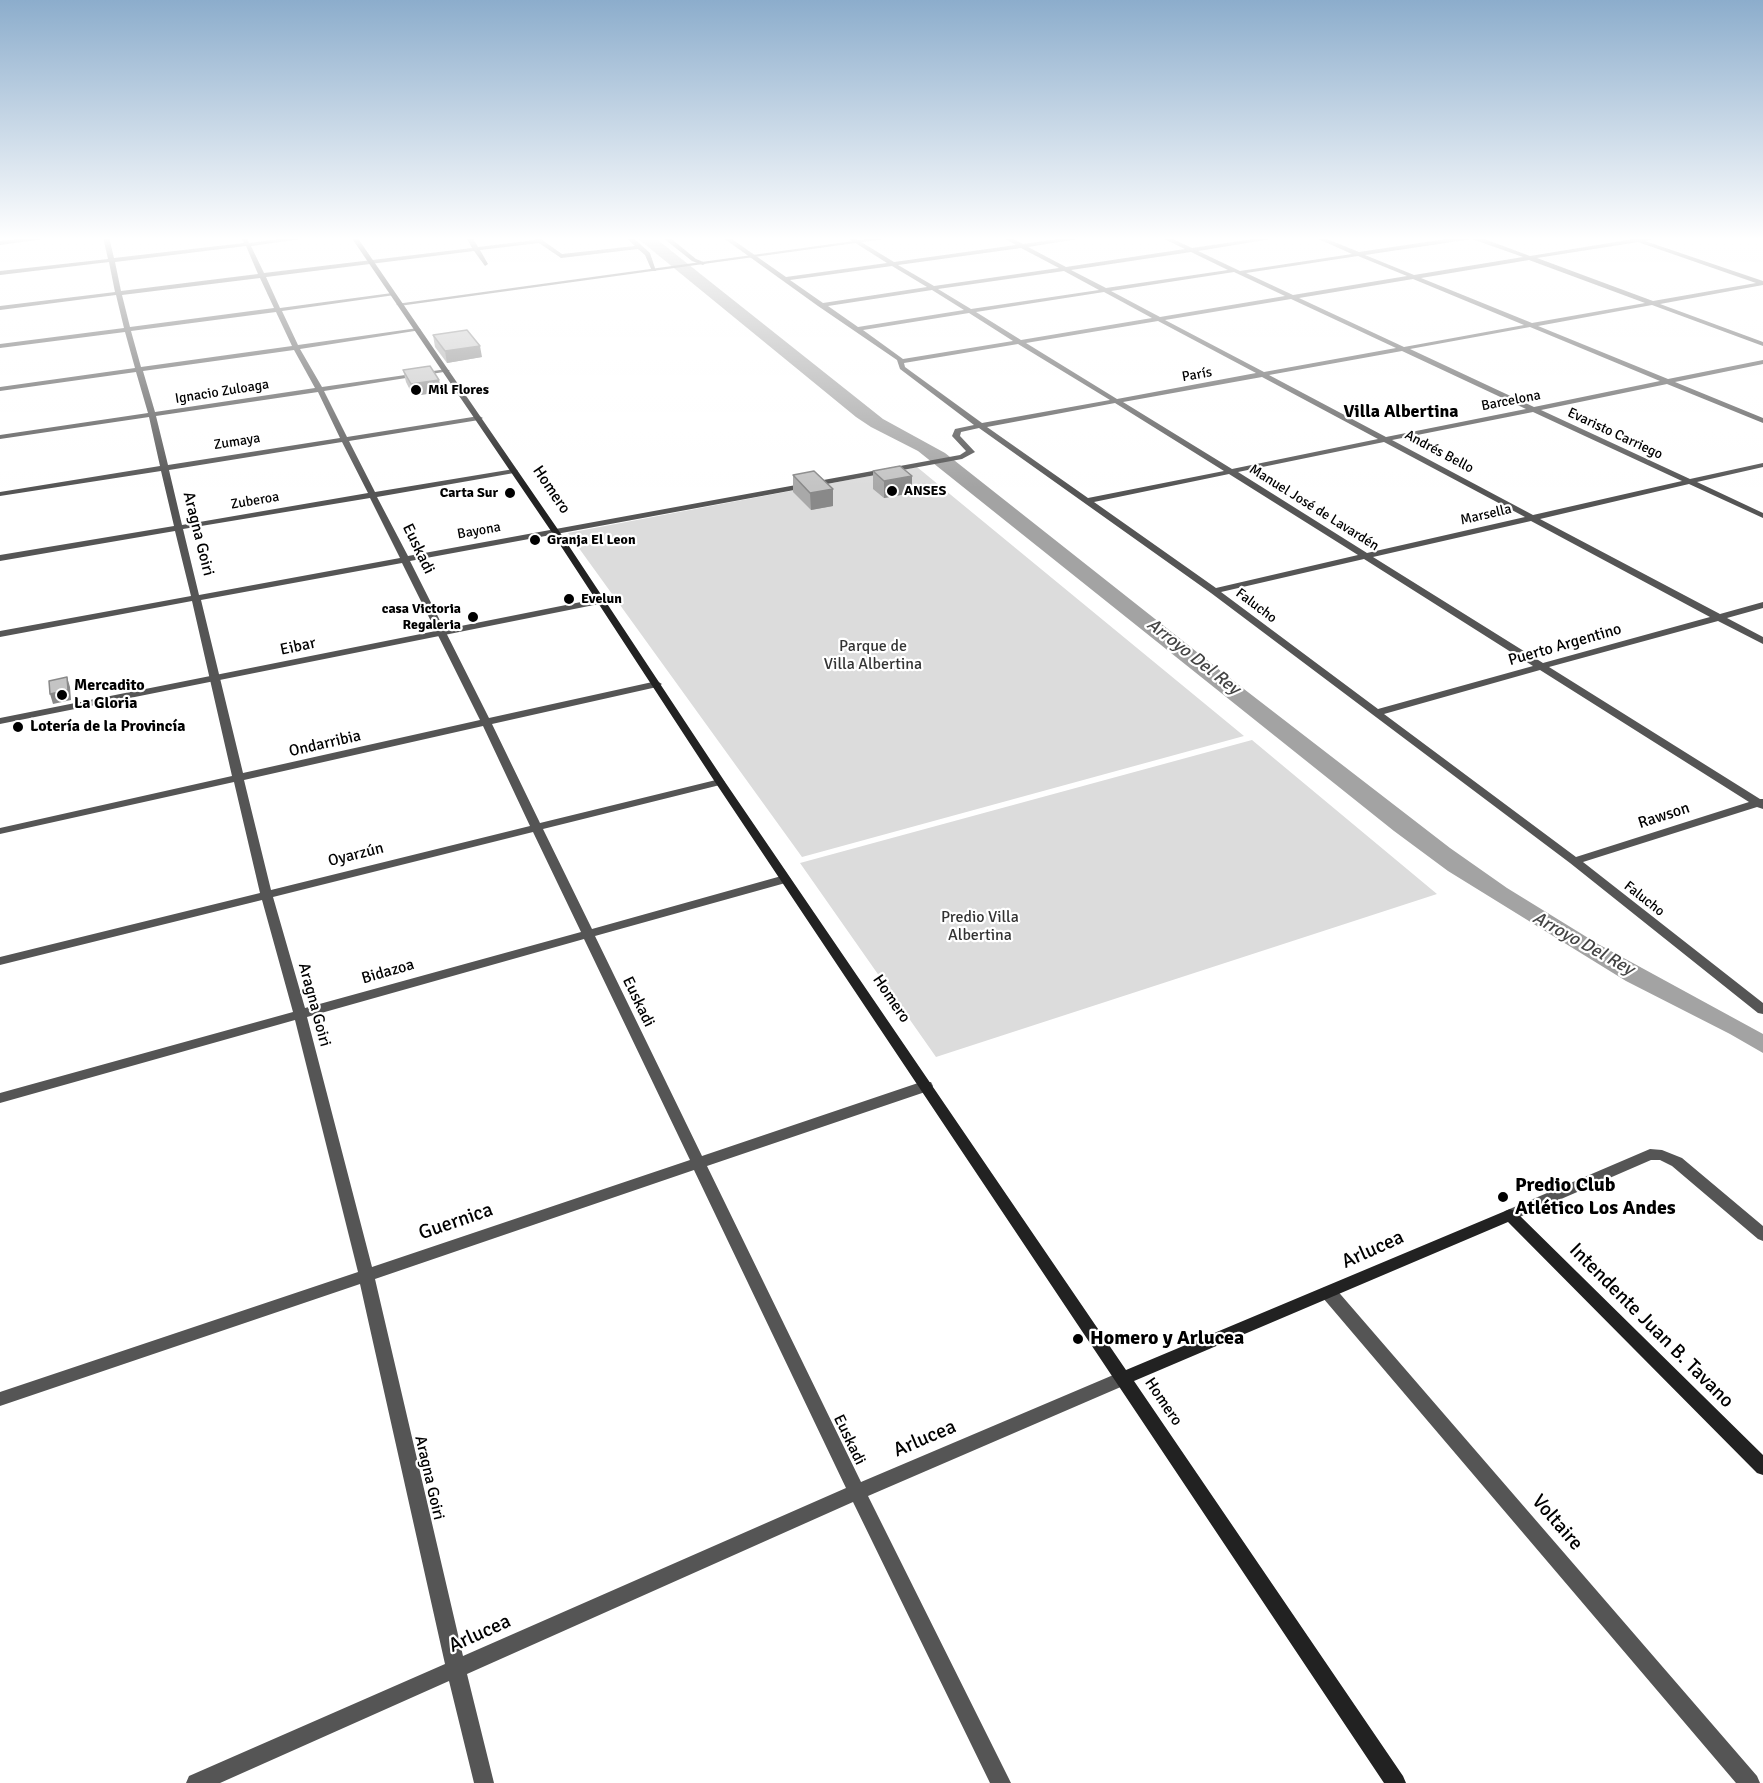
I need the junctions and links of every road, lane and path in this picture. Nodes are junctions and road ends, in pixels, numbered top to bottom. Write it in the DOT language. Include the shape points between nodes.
graph roads {
  1 [pos="125,320"];
  2 [pos="194,320"];
  3 [pos="284,320"];
  4 [pos="410,320"];
  5 [pos="844,320"];
  6 [pos="907,320"];
  7 [pos="983,320"];
  8 [pos="1153,320"];
  9 [pos="1163,320"];
  10 [pos="1343,320"];
  11 [pos="1520,320"];
  12 [pos="1558,320"];
  13 [pos="1699,320"];
  14 [pos="1532,325"];
  15 [pos="856,328"];
  16 [pos="127,329"];
  17 [pos="417,330"];
  18 [pos="1018,342"];
  19 [pos="1763,344"];
  20 [pos="0,346"];
  21 [pos="296,348"];
  22 [pos="1402,349"];
  23 [pos="902,361"];
  24 [pos="1763,362"];
  25 [pos="138,369"];
  26 [pos="447,371"];
  27 [pos="1266,375"];
  28 [pos="1669,382"];
  29 [pos="0,389"];
  30 [pos="320,390"];
  31 [pos="1117,402"];
  32 [pos="1533,410"];
  33 [pos="153,415"];
  34 [pos="479,418"];
  35 [pos="1763,421"];
  36 [pos="981,426"];
  37 [pos="0,437"];
  38 [pos="344,439"];
  39 [pos="1386,440"];
  40 [pos="962,457"];
  41 [pos="1763,465"];
  42 [pos="164,467"];
  43 [pos="514,471"];
  44 [pos="1230,471"];
  45 [pos="1690,482"];
  46 [pos="0,494"];
  47 [pos="372,495"];
  48 [pos="1087,501"];
  49 [pos="1763,516"];
  50 [pos="1534,518"];
  51 [pos="179,528"];
  52 [pos="555,531"];
  53 [pos="1366,557"];
  54 [pos="0,558"];
  55 [pos="404,558"];
  56 [pos="1214,591"];
  57 [pos="197,598"];
  58 [pos="601,601"];
  59 [pos="1763,605"];
  60 [pos="1718,617"];
  61 [pos="441,633"];
  62 [pos="0,634"];
  63 [pos="1763,641"];
  64 [pos="1543,667"];
  65 [pos="214,680"];
  66 [pos="657,684"];
  67 [pos="1375,713"];
  68 [pos="0,721"];
  69 [pos="486,722"];
  70 [pos="239,779"];
  71 [pos="720,782"];
  72 [pos="1761,804"];
  73 [pos="536,828"];
  74 [pos="0,831"];
  75 [pos="1574,861"];
  76 [pos="785,879"];
  77 [pos="266,894"];
  78 [pos="586,933"];
  79 [pos="0,961"];
  80 [pos="1763,1010"];
  81 [pos="300,1014"];
  82 [pos="926,1086"];
  83 [pos="0,1098"];
  84 [pos="697,1163"];
  85 [pos="1510,1215"];
  86 [pos="1763,1235"];
  87 [pos="366,1274"];
  88 [pos="1329,1293"];
  89 [pos="1124,1378"];
  90 [pos="0,1399"];
  91 [pos="1763,1467"];
  92 [pos="856,1492"];
  93 [pos="456,1670"];
  94 [pos="196,1783"];
  95 [pos="484,1783"];
  96 [pos="1001,1783"];
  97 [pos="1396,1783"];
  98 [pos="1750,1783"];
  1 -- 16 [label="street, Aragna Goiri"];
  2 -- 16 [label="street"];
  3 -- 21 [label="street, Euskadi"];
  4 -- 17 [label="main road, Homero"];
  5 -- 15 [label="street, Falucho"];
  6 -- 15 [label="street"];
  7 -- 18 [label="street, Manuel José de Lavardén"];
  8 -- 18 [label="street"];
  9 -- 27 [label="street, Andrés Bello"];
  10 -- 22 [label="street, Evaristo Carriego"];
  11 -- 14 [label="street"];
  12 -- 14 [label="street, París"];
  13 -- 19 [label="street"];
  14 -- 22 [label="street, París"];
  14 -- 28 [label="street"];
  15 -- 23 [label="street, Falucho"];
  16 -- 20 [label="street"];
  16 -- 25 [label="street, Aragna Goiri"];
  17 -- 21 [label="street"];
  17 -- 26 [label="main road, Homero"];
  18 -- 23 [label="street"];
  18 -- 31 [label="street, Manuel José de Lavardén"];
  21 -- 25 [label="street"];
  21 -- 30 [label="street, Euskadi"];
  22 -- 27 [label="street, París"];
  22 -- 32 [label="street, Evaristo Carriego"];
  23 -- 36 [label="street, Falucho" via="902,368"];
  24 -- 28 [label="street, Barcelona"];
  25 -- 29 [label="street"];
  25 -- 33 [label="street, Aragna Goiri"];
  26 -- 30 [label="street, Ignacio Zuloaga"];
  26 -- 34 [label="main road, Homero"];
  27 -- 31 [label="street, París"];
  27 -- 39 [label="street, Andrés Bello"];
  28 -- 32 [label="street, Barcelona"];
  28 -- 35 [label="street"];
  30 -- 33 [label="street, Ignacio Zuloaga"];
  30 -- 38 [label="street, Euskadi"];
  31 -- 36 [label="street, París"];
  31 -- 44 [label="street, Manuel José de Lavardén"];
  32 -- 39 [label="street, Barcelona"];
  32 -- 45 [label="street, Evaristo Carriego"];
  33 -- 37 [label="street, Ignacio Zuloaga"];
  33 -- 42 [label="street, Aragna Goiri"];
  34 -- 38 [label="street, Zumaya"];
  34 -- 43 [label="main road, Homero"];
  36 -- 40 [label="street, París" via="956,434 971,452"];
  36 -- 48 [label="street, Falucho"];
  38 -- 42 [label="street, Zumaya"];
  38 -- 47 [label="street, Euskadi"];
  39 -- 44 [label="street, Barcelona"];
  39 -- 50 [label="street, Andrés Bello"];
  40 -- 52 [label="street, Bayona"];
  41 -- 45 [label="street, Marsella"];
  42 -- 46 [label="street, Zumaya"];
  42 -- 51 [label="street, Aragna Goiri"];
  43 -- 47 [label="street, Zuberoa"];
  43 -- 52 [label="main road, Homero"];
  44 -- 48 [label="street, Barcelona"];
  44 -- 53 [label="street, Manuel José de Lavardén"];
  45 -- 49 [label="street, Evaristo Carriego"];
  45 -- 50 [label="street, Marsella"];
  47 -- 51 [label="street, Zuberoa"];
  47 -- 55 [label="street, Euskadi"];
  48 -- 56 [label="street, Falucho"];
  50 -- 53 [label="street, Marsella"];
  50 -- 60 [label="street, Andrés Bello"];
  51 -- 54 [label="street, Zuberoa"];
  51 -- 57 [label="street, Aragna Goiri"];
  52 -- 55 [label="street, Bayona"];
  52 -- 58 [label="main road, Homero"];
  53 -- 56 [label="street, Marsella"];
  53 -- 64 [label="street, Manuel José de Lavardén"];
  55 -- 57 [label="street, Bayona"];
  55 -- 61 [label="street, Euskadi"];
  56 -- 67 [label="street, Falucho"];
  57 -- 62 [label="street, Bayona"];
  57 -- 65 [label="street, Aragna Goiri"];
  58 -- 61 [label="street, Eibar"];
  58 -- 66 [label="main road, Homero"];
  59 -- 60 [label="street, Puerto Argentino"];
  60 -- 63 [label="street, Andrés Bello"];
  60 -- 64 [label="street, Puerto Argentino"];
  61 -- 65 [label="street, Eibar"];
  61 -- 69 [label="street, Euskadi"];
  64 -- 67 [label="street, Puerto Argentino"];
  64 -- 72 [label="street, Manuel José de Lavardén"];
  65 -- 68 [label="street, Eibar"];
  65 -- 70 [label="street, Aragna Goiri"];
  66 -- 69 [label="street, Ondarribia"];
  66 -- 71 [label="main road, Homero"];
  67 -- 75 [label="street, Falucho"];
  69 -- 70 [label="street, Ondarribia"];
  69 -- 73 [label="street, Euskadi"];
  70 -- 74 [label="street, Ondarribia"];
  70 -- 77 [label="street, Aragna Goiri"];
  71 -- 73 [label="street, Oyarzún"];
  71 -- 76 [label="main road, Homero"];
  72 -- 75 [label="street, Rawson"];
  73 -- 77 [label="street, Oyarzún"];
  73 -- 78 [label="street, Euskadi"];
  75 -- 80 [label="street, Falucho"];
  76 -- 78 [label="street, Bidazoa"];
  76 -- 82 [label="main road, Homero"];
  77 -- 79 [label="street, Oyarzún"];
  77 -- 81 [label="street, Aragna Goiri"];
  78 -- 81 [label="street, Bidazoa"];
  78 -- 84 [label="street, Euskadi"];
  81 -- 83 [label="street, Bidazoa"];
  81 -- 87 [label="street, Aragna Goiri"];
  82 -- 84 [label="street, Guernica"];
  82 -- 89 [label="main road, Homero"];
  84 -- 87 [label="street, Guernica"];
  84 -- 92 [label="street, Euskadi"];
  85 -- 86 [label="street, Arlucea" via="1650,1154 1677,1162"];
  85 -- 88 [label="main road, Arlucea"];
  85 -- 91 [label="main road, Intendente Juan B. Tavano"];
  87 -- 90 [label="street, Guernica"];
  87 -- 93 [label="street, Aragna Goiri"];
  88 -- 89 [label="main road, Arlucea"];
  88 -- 98 [label="street, Voltaire"];
  89 -- 92 [label="street, Arlucea"];
  89 -- 97 [label="main road, Homero"];
  92 -- 93 [label="street, Arlucea"];
  92 -- 96 [label="street, Euskadi"];
  93 -- 94 [label="street, Arlucea"];
  93 -- 95 [label="street, Aragna Goiri"];
}
